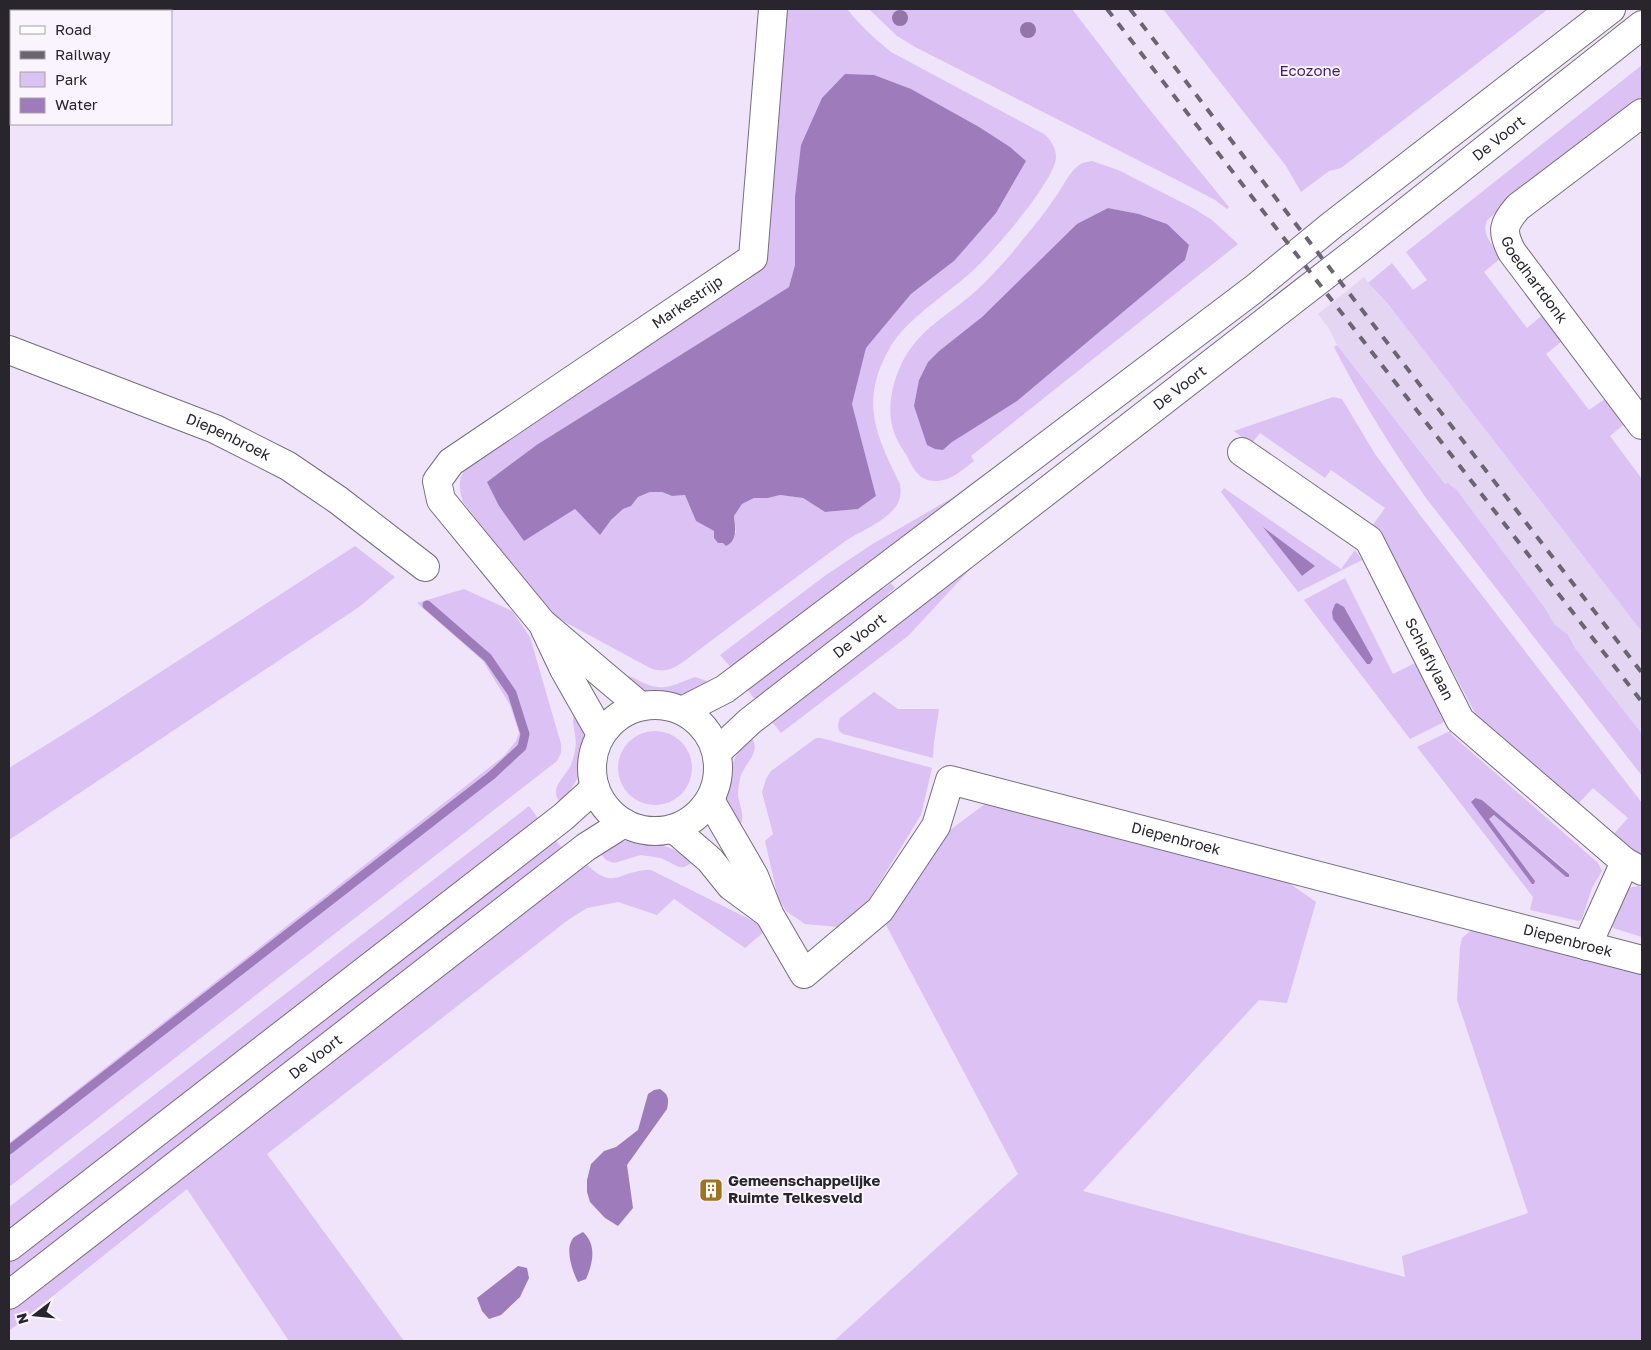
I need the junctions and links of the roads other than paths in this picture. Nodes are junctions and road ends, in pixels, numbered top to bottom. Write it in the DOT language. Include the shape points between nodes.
graph roads {
  1 [pos="773,9"];
  2 [pos="1611,9"];
  3 [pos="1642,24"];
  4 [pos="1642,113"];
  5 [pos="9,350"];
  6 [pos="1642,425"];
  7 [pos="1242,452"];
  8 [pos="425,567"];
  9 [pos="542,623"];
  10 [pos="640,706"];
  11 [pos="684,710"];
  12 [pos="601,734"];
  13 [pos="717,752"];
  14 [pos="595,788"];
  15 [pos="710,800"];
  16 [pos="624,823"];
  17 [pos="674,829"];
  18 [pos="1633,866"];
  19 [pos="769,914"];
  20 [pos="1587,946"];
  21 [pos="1642,960"];
  22 [pos="9,1247"];
  23 [pos="9,1295"];
  1 -- 9 [label="street, Markestrijp" via="753,258 451,462 437,481 441,500"];
  2 -- 11 [label="street" via="1254,289 725,689"];
  3 -- 13 [label="street, De Voort" via="1354,253 757,715"];
  4 -- 6 [label="street, Goedhartdonk" via="1518,207 1504,229 1512,252"];
  5 -- 8 [label="street, Diepenbroek" via="215,429 288,466"];
  7 -- 18 [label="street, Schlaflylaan" via="1369,540 1460,720"];
  9 -- 10 [label="street"];
  9 -- 12 [label="street"];
  10 -- 11 [label="street" via="662,704"];
  10 -- 12 [label="street" via="611,721"];
  11 -- 13 [label="street" via="710,735"];
  12 -- 14 [label="street" via="594,751"];
  13 -- 15 [label="street" via="718,777"];
  14 -- 16 [label="street" via="606,808"];
  14 -- 22 [label="street" via="563,817"];
  15 -- 17 [label="street" via="694,818"];
  15 -- 19 [label="street" via="754,876"];
  16 -- 17 [label="street" via="640,830"];
  16 -- 23 [label="street, De Voort" via="586,847"];
  17 -- 19 [label="street" via="710,860 731,886"];
  18 -- 20 [label="street, Schlaflylaan"];
  19 -- 20 [label="street, Diepenbroek" via="804,974 880,910 936,826 950,780"];
  20 -- 21 [label="street, Diepenbroek"];
}
